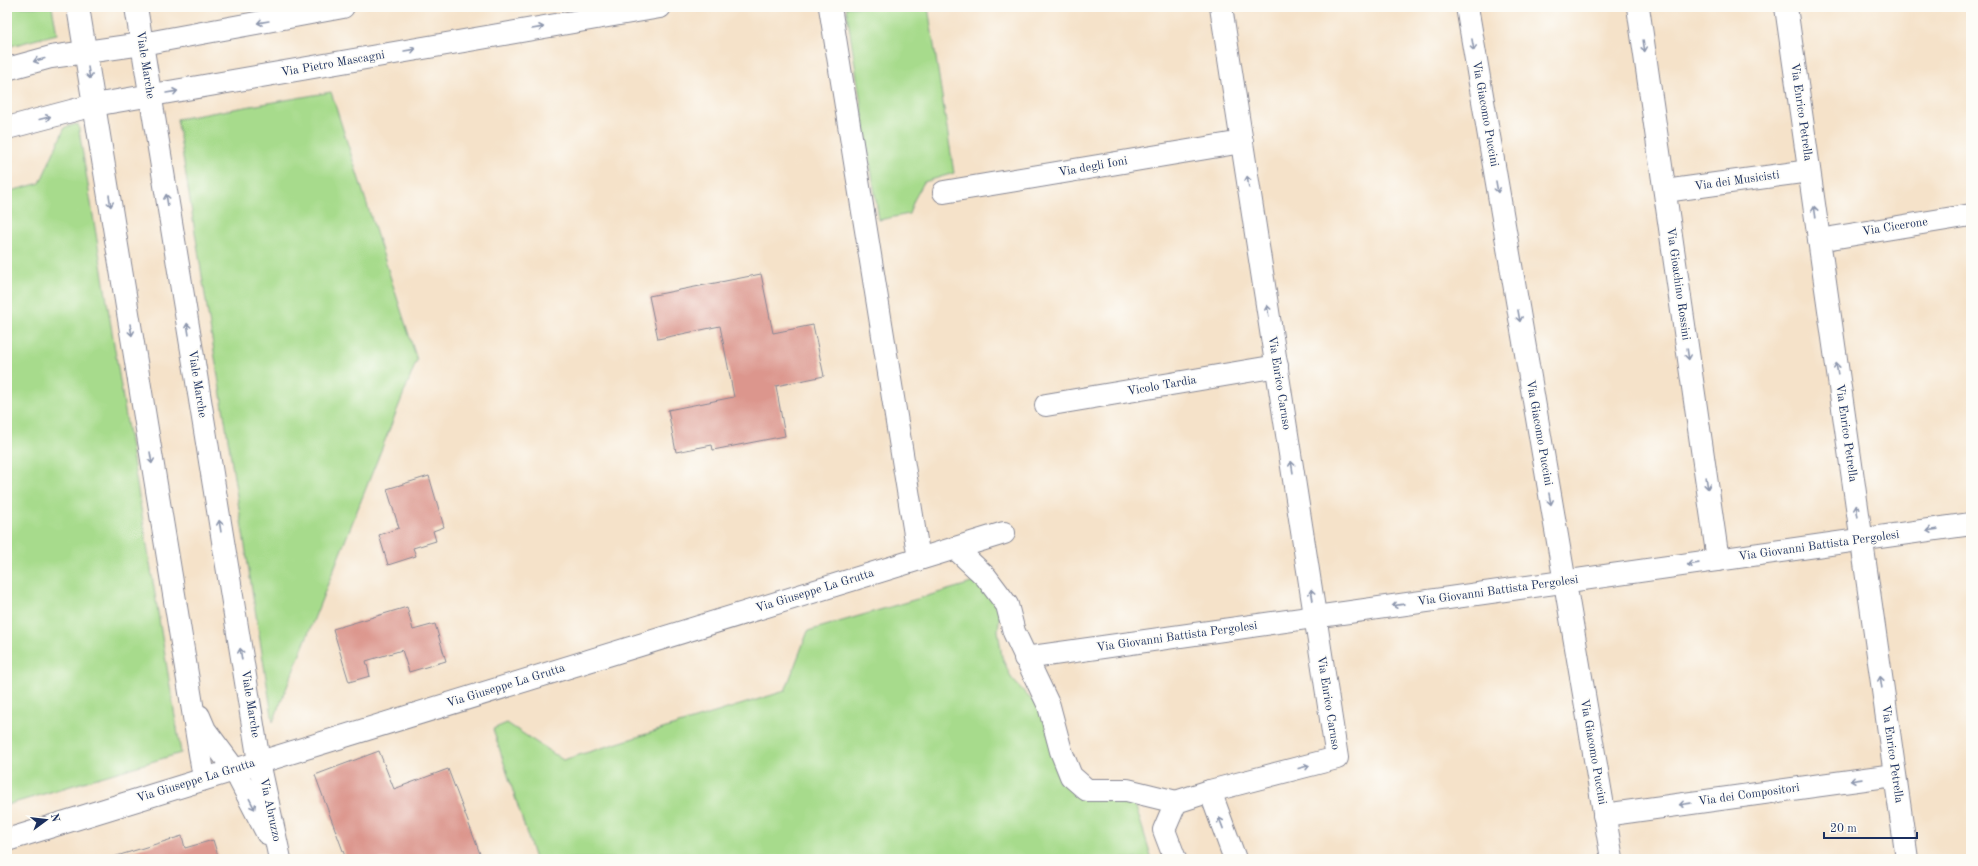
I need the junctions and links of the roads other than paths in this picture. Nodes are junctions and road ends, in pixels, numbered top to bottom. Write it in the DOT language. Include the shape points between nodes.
graph roads {
  1 [pos="78,7"];
  2 [pos="136,7"];
  3 [pos="343,7"];
  4 [pos="660,7"];
  5 [pos="830,7"];
  6 [pos="1221,7"];
  7 [pos="1467,7"];
  8 [pos="1638,7"];
  9 [pos="1786,7"];
  10 [pos="142,44"];
  11 [pos="85,52"];
  12 [pos="7,69"];
  13 [pos="150,96"];
  14 [pos="94,104"];
  15 [pos="7,128"];
  16 [pos="1242,142"];
  17 [pos="1810,171"];
  18 [pos="1665,191"];
  19 [pos="944,192"];
  20 [pos="1971,215"];
  21 [pos="1819,240"];
  22 [pos="1277,366"];
  23 [pos="1046,405"];
  24 [pos="1971,524"];
  25 [pos="1004,533"];
  26 [pos="1861,540"];
  27 [pos="955,548"];
  28 [pos="919,559"];
  29 [pos="1718,560"];
  30 [pos="1564,582"];
  31 [pos="1315,617"];
  32 [pos="1025,658"];
  33 [pos="190,695"];
  34 [pos="259,762"];
  35 [pos="234,769"];
  36 [pos="1894,775"];
  37 [pos="204,778"];
  38 [pos="1210,791"];
  39 [pos="1176,802"];
  40 [pos="1604,815"];
  41 [pos="7,840"];
  42 [pos="280,859"];
  43 [pos="1175,859"];
  44 [pos="1235,859"];
  45 [pos="1612,859"];
  46 [pos="1907,859"];
  1 -- 11 [label="street"];
  2 -- 10 [label="street, Viale Marche"];
  3 -- 10 [label="street, one-way"];
  13 -- 4 [label="street, Via Pietro Mascagni, one-way"];
  5 -- 28 [label="street"];
  6 -- 16 [label="street, Via Enrico Caruso"];
  7 -- 30 [label="street, Via Giacomo Puccini, one-way"];
  8 -- 18 [label="street, Via Gioachino Rossini, one-way"];
  9 -- 17 [label="street, Via Enrico Petrella"];
  10 -- 11 [label="street"];
  10 -- 13 [label="street, Viale Marche"];
  11 -- 12 [label="street, one-way" via="51,57"];
  11 -- 14 [label="street, one-way"];
  13 -- 14 [label="street, Via Pietro Mascagni"];
  34 -- 13 [label="street, Viale Marche, one-way"];
  15 -- 14 [label="street, Via Pietro Mascagni, one-way"];
  14 -- 33 [label="street, one-way"];
  16 -- 19 [label="street, Via degli Ioni"];
  22 -- 16 [label="street, Via Enrico Caruso, one-way"];
  17 -- 18 [label="street, Via dei Musicisti"];
  21 -- 17 [label="street, Via Enrico Petrella, one-way"];
  18 -- 29 [label="street, Via Gioachino Rossini, one-way"];
  20 -- 21 [label="street, Via Cicerone"];
  26 -- 21 [label="street, Via Enrico Petrella, one-way"];
  22 -- 23 [label="street, Vicolo Tardia"];
  31 -- 22 [label="street, Via Enrico Caruso, one-way"];
  24 -- 26 [label="street, Via Giovanni Battista Pergolesi, one-way"];
  25 -- 27 [label="street, Via Giuseppe La Grutta"];
  26 -- 29 [label="street, Via Giovanni Battista Pergolesi"];
  36 -- 26 [label="street, Via Enrico Petrella, one-way"];
  27 -- 28 [label="street, Via Giuseppe La Grutta"];
  27 -- 32 [label="street" via="986,577 1007,605 1014,632"];
  28 -- 34 [label="street, Via Giuseppe La Grutta"];
  29 -- 30 [label="street, Via Giovanni Battista Pergolesi, one-way"];
  30 -- 31 [label="street, Via Giovanni Battista Pergolesi, one-way"];
  30 -- 40 [label="street, Via Giacomo Puccini"];
  31 -- 32 [label="street, Via Giovanni Battista Pergolesi"];
  38 -- 31 [label="street, Via Enrico Caruso, one-way" via="1336,758"];
  32 -- 39 [label="street" via="1049,706 1061,751 1071,776 1087,790 1127,790"];
  33 -- 35 [label="street" via="205,730"];
  33 -- 37 [label="street"];
  34 -- 35 [label="street, Via Giuseppe La Grutta"];
  34 -- 42 [label="street, Via Abruzzo"];
  35 -- 37 [label="street, Via Giuseppe La Grutta"];
  35 -- 42 [label="street, Via Abruzzo, one-way"];
  36 -- 40 [label="street, Via dei Compositori, one-way"];
  36 -- 46 [label="street, Via Enrico Petrella"];
  37 -- 41 [label="street, Via Giuseppe La Grutta"];
  38 -- 39 [label="street"];
  44 -- 38 [label="street, one-way"];
  39 -- 43 [label="street" via="1164,830"];
  40 -- 45 [label="street, Via Giacomo Puccini"];
}
